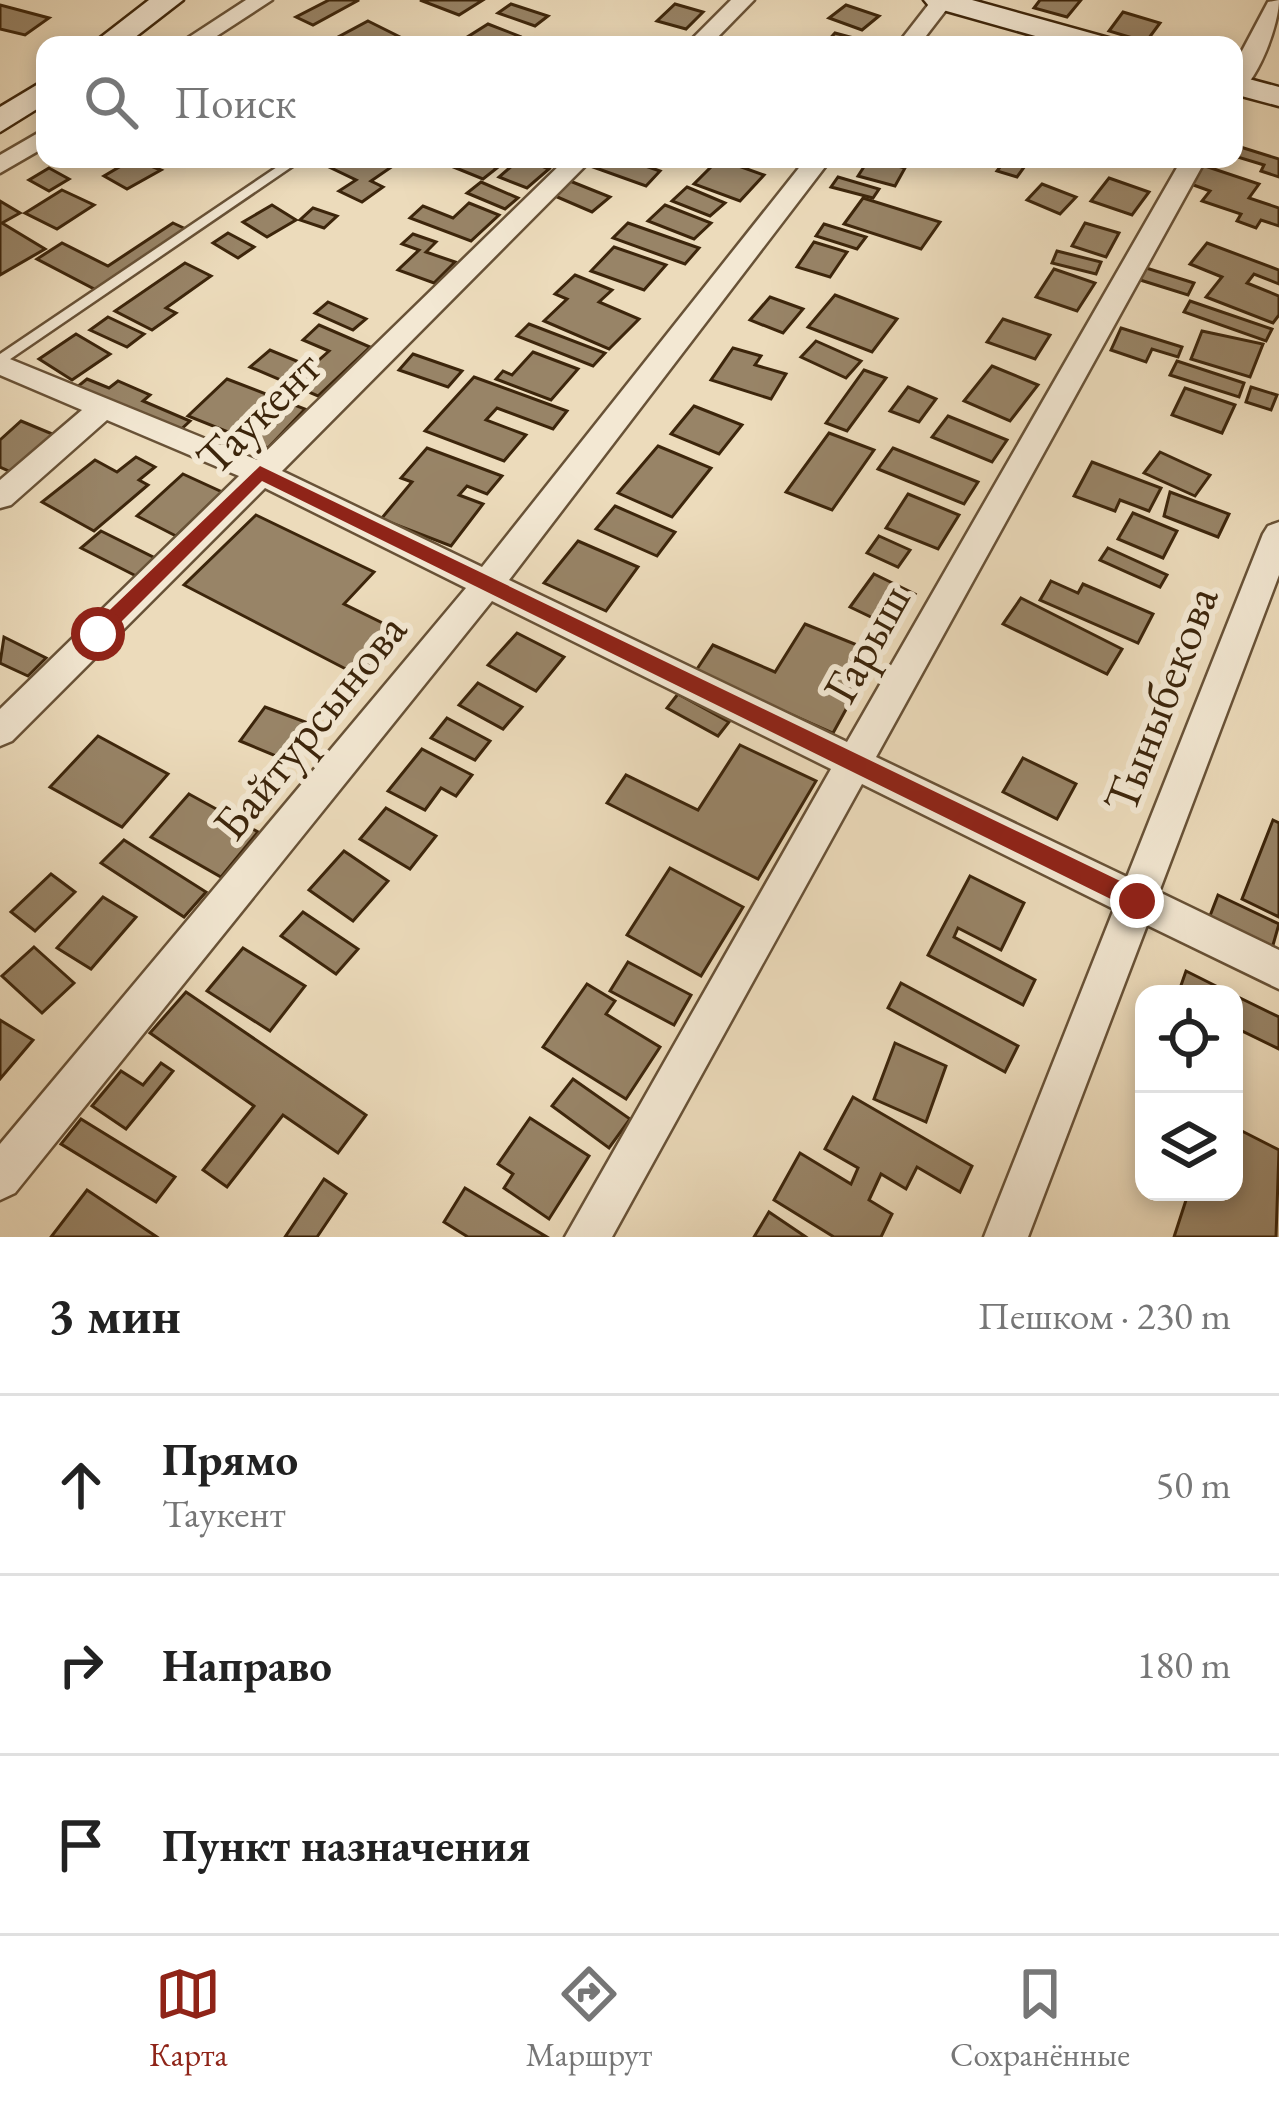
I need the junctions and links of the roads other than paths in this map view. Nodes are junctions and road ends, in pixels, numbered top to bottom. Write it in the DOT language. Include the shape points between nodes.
graph roads {
  1 [pos="168,0"];
  2 [pos="261,0"];
  3 [pos="743,0"];
  4 [pos="941,0"];
  5 [pos="1279,2"];
  6 [pos="978,4"];
  7 [pos="118,36"];
  8 [pos="203,36"];
  9 [pos="706,36"];
  10 [pos="915,36"];
  11 [pos="1074,36"];
  12 [pos="1243,70"];
  13 [pos="1243,87"];
  14 [pos="36,96"];
  15 [pos="1279,97"];
  16 [pos="0,122"];
  17 [pos="36,142"];
  18 [pos="0,166"];
  19 [pos="284,168"];
  20 [pos="571,168"];
  21 [pos="812,168"];
  22 [pos="1189,168"];
  23 [pos="0,363"];
  24 [pos="104,407"];
  25 [pos="260,472"];
  26 [pos="0,497"];
  27 [pos="1279,534"];
  28 [pos="489,582"];
  29 [pos="0,730"];
  30 [pos="855,762"];
  31 [pos="1137,901"];
  32 [pos="1279,970"];
  33 [pos="0,1178"];
  34 [pos="587,1237"];
  35 [pos="1006,1237"];
  1 -- 7 [label="main road"];
  2 -- 8 [label="street"];
  3 -- 9 [label="street"];
  4 -- 6 [label="main road"];
  4 -- 10 [label="street"];
  5 -- 12 [label="street"];
  6 -- 11 [label="main road"];
  13 -- 15 [label="main road"];
  14 -- 16 [label="main road"];
  17 -- 18 [label="street"];
  19 -- 23 [label="lane"];
  20 -- 25 [label="street, Таукент"];
  21 -- 28 [label="street, Байтурсынова"];
  22 -- 30 [label="street, Гарыш"];
  23 -- 24 [label="street"];
  24 -- 25 [label="street"];
  24 -- 26 [label="street"];
  25 -- 28 [label="street"];
  25 -- 29 [label="street, Таукент"];
  27 -- 31 [label="street, Тыныбекова"];
  28 -- 30 [label="street"];
  28 -- 33 [label="street, Байтурсынова"];
  30 -- 31 [label="street"];
  30 -- 34 [label="street, Гарыш"];
  31 -- 32 [label="street"];
  31 -- 35 [label="street, Тыныбекова"];
}
